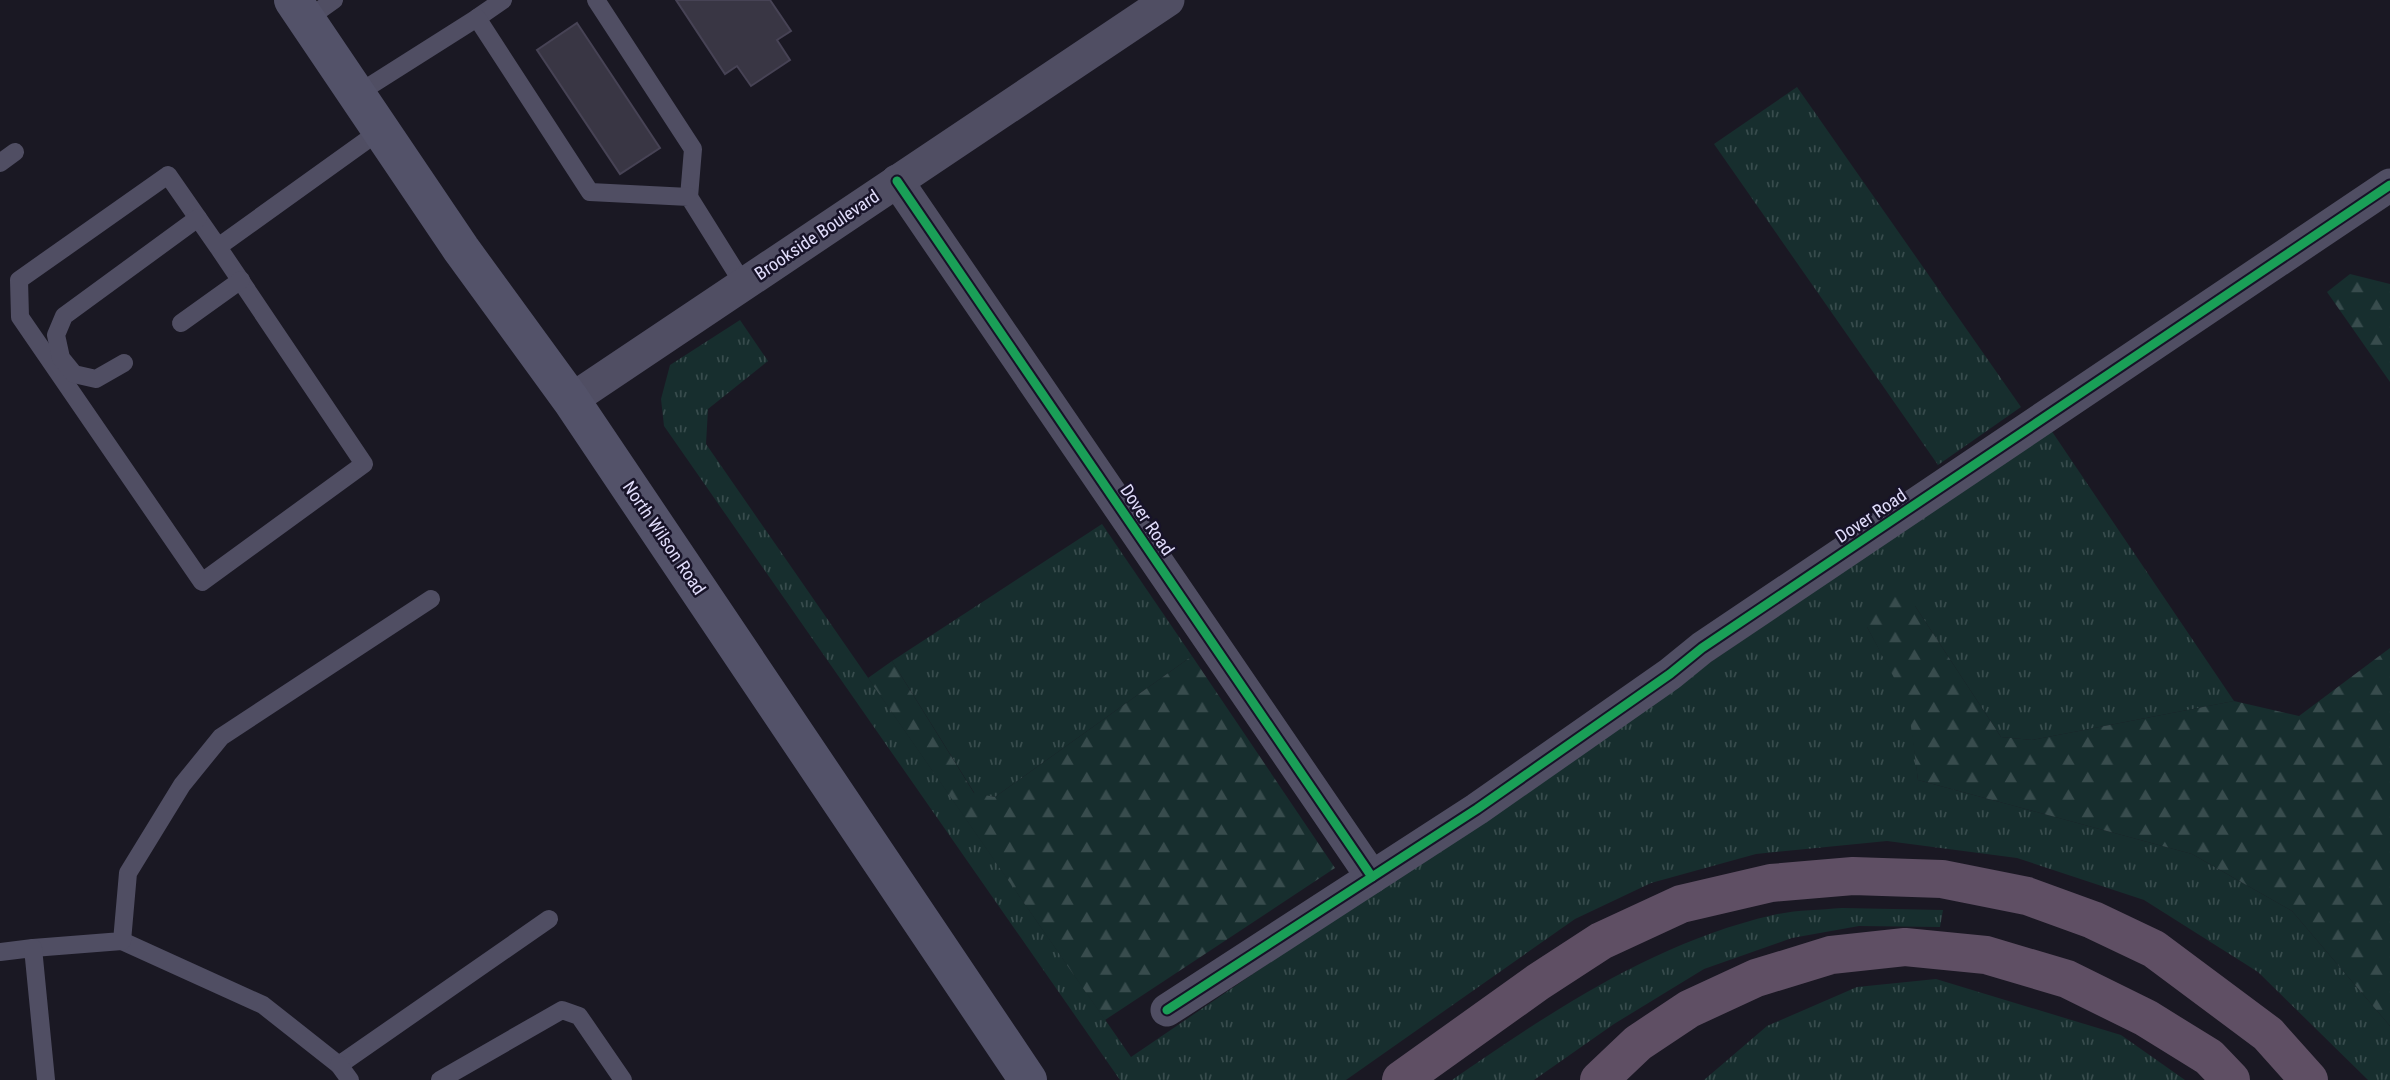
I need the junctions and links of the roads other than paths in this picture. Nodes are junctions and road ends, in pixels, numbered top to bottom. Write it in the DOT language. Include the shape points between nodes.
graph roads {
  1 [pos="503,0"];
  2 [pos="596,0"];
  3 [pos="1168,0"];
  4 [pos="311,7"];
  5 [pos="477,18"];
  6 [pos="357,94"];
  7 [pos="381,130"];
  8 [pos="15,152"];
  9 [pos="0,163"];
  10 [pos="897,181"];
  11 [pos="2390,185"];
  12 [pos="689,197"];
  13 [pos="198,218"];
  14 [pos="218,247"];
  15 [pos="241,280"];
  16 [pos="744,285"];
  17 [pos="181,323"];
  18 [pos="124,363"];
  19 [pos="571,400"];
  20 [pos="431,599"];
  21 [pos="1371,877"];
  22 [pos="549,919"];
  23 [pos="122,941"];
  24 [pos="33,948"];
  25 [pos="0,952"];
  26 [pos="1167,1010"];
  27 [pos="1638,1043"];
  28 [pos="339,1065"];
  29 [pos="470,1073"];
  30 [pos="46,1080"];
  31 [pos="350,1080"];
  32 [pos="440,1080"];
  33 [pos="623,1080"];
  34 [pos="1028,1080"];
  35 [pos="1401,1080"];
  36 [pos="1583,1080"];
  37 [pos="1599,1080"];
  38 [pos="2231,1080"];
  39 [pos="2309,1080"];
  1 -- 5 [label="lane"];
  2 -- 12 [label="lane" via="693,149"];
  3 -- 10 [label="street, Brookside Boulevard"];
  4 -- 6 [label="main road, North Wilson Road"];
  5 -- 6 [label="lane"];
  5 -- 12 [label="lane" via="590,192"];
  6 -- 7 [label="main road, North Wilson Road"];
  7 -- 14 [label="lane"];
  7 -- 19 [label="main road, North Wilson Road"];
  8 -- 9 [label="lane"];
  10 -- 16 [label="street, Brookside Boulevard"];
  10 -- 21 [label="street, Dover Road"];
  11 -- 21 [label="street, Dover Road"];
  12 -- 16 [label="lane"];
  13 -- 14 [label="lane"];
  13 -- 15 [label="lane" via="168,175 19,280 20,317 202,582 364,464"];
  13 -- 18 [label="lane" via="64,316 56,335 61,358 75,374 96,379"];
  14 -- 15 [label="lane"];
  15 -- 17 [label="lane"];
  16 -- 19 [label="street, Brookside Boulevard"];
  19 -- 34 [label="main road, North Wilson Road"];
  20 -- 23 [label="lane" via="221,737 182,785 128,873"];
  21 -- 26 [label="street, Dover Road"];
  22 -- 28 [label="lane"];
  23 -- 24 [label="lane"];
  23 -- 28 [label="lane" via="263,1004"];
  24 -- 25 [label="lane"];
  24 -- 30 [label="lane"];
  27 -- 36 [label="highway"];
  27 -- 37 [label="highway"];
  27 -- 38 [label="highway" via="1689,1009 1756,978 1831,955 1905,947 1986,955 2067,979 2146,1018 2209,1057"];
  28 -- 31 [label="lane"];
  29 -- 32 [label="lane"];
  29 -- 33 [label="lane" via="541,1020 562,1010 579,1016"];
  35 -- 39 [label="highway" via="1601,941 1681,904 1771,883 1853,876 1941,879 2027,896 2093,920 2154,949 2258,1026"];
}
